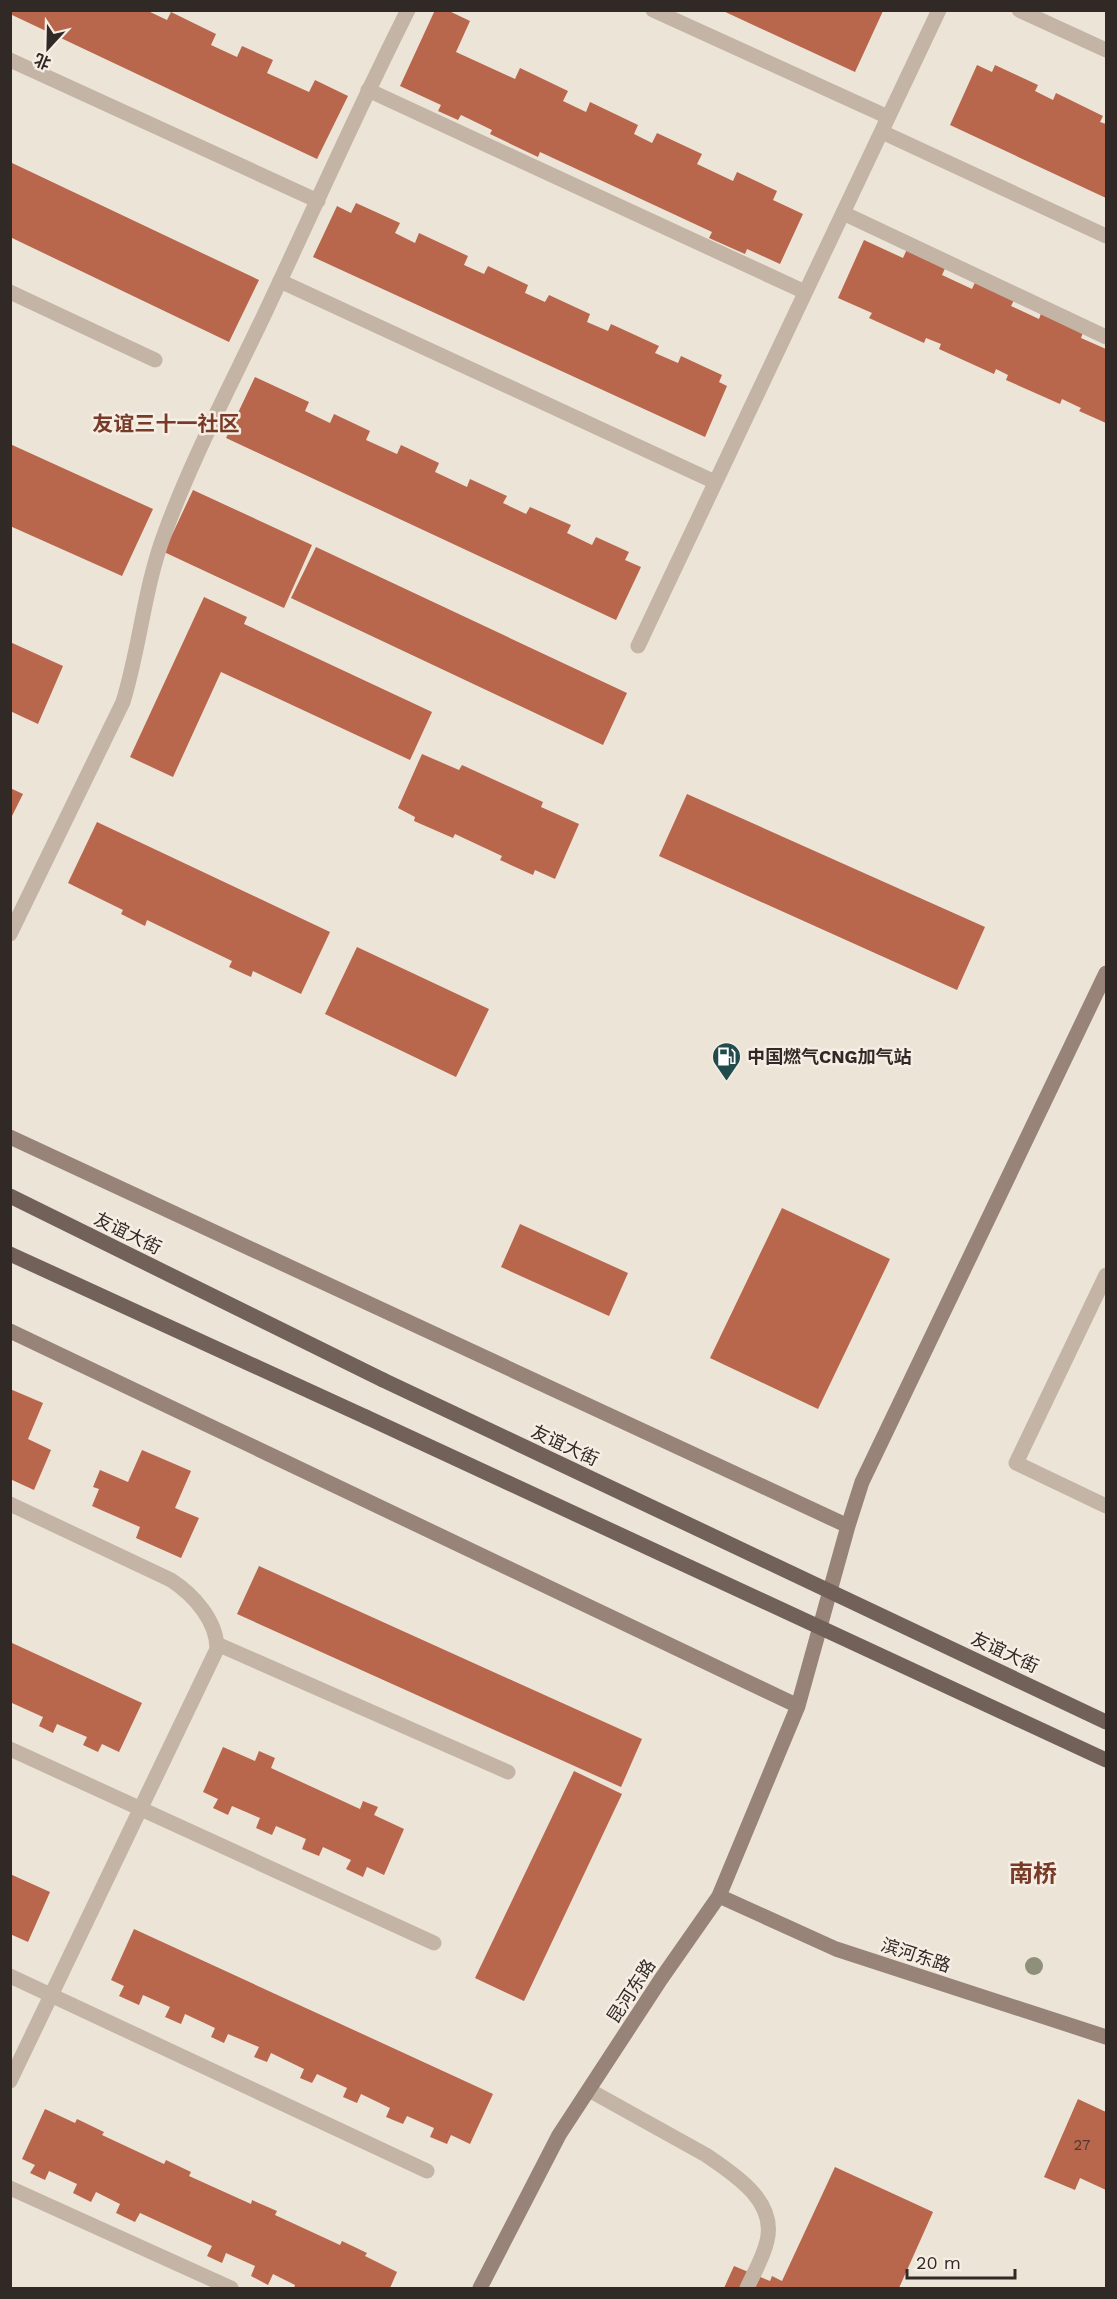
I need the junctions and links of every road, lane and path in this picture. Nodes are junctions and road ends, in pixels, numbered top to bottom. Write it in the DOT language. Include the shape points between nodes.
graph roads {
  1 [pos="408,10"];
  2 [pos="654,10"];
  3 [pos="939,10"];
  4 [pos="1019,10"];
  5 [pos="1107,50"];
  6 [pos="10,60"];
  7 [pos="368,90"];
  8 [pos="885,124"];
  9 [pos="318,201"];
  10 [pos="843,213"];
  11 [pos="1107,236"];
  12 [pos="280,281"];
  13 [pos="10,292"];
  14 [pos="806,292"];
  15 [pos="1107,337"];
  16 [pos="155,360"];
  17 [pos="715,482"];
  18 [pos="638,646"];
  19 [pos="10,933"];
  20 [pos="1107,973"];
  21 [pos="10,1137"];
  22 [pos="10,1196"];
  23 [pos="10,1254"];
  24 [pos="1107,1275"];
  25 [pos="10,1331"];
  26 [pos="10,1504"];
  27 [pos="1107,1506"];
  28 [pos="848,1526"];
  29 [pos="217,1644"];
  30 [pos="798,1706"];
  31 [pos="1107,1722"];
  32 [pos="10,1749"];
  33 [pos="1107,1760"];
  34 [pos="508,1772"];
  35 [pos="141,1809"];
  36 [pos="719,1896"];
  37 [pos="434,1943"];
  38 [pos="10,1976"];
  39 [pos="52,1995"];
  40 [pos="1107,2037"];
  41 [pos="10,2081"];
  42 [pos="589,2090"];
  43 [pos="427,2171"];
  44 [pos="10,2188"];
  45 [pos="231,2289"];
  46 [pos="480,2289"];
  47 [pos="747,2289"];
  1 -- 7 [label="street"];
  2 -- 8 [label="street"];
  3 -- 8 [label="street"];
  4 -- 5 [label="street"];
  6 -- 9 [label="street"];
  7 -- 9 [label="street"];
  7 -- 14 [label="street"];
  8 -- 10 [label="street"];
  8 -- 11 [label="street"];
  9 -- 12 [label="street"];
  10 -- 14 [label="street"];
  10 -- 15 [label="street"];
  12 -- 17 [label="street"];
  12 -- 19 [label="street" via="164,534 148,583 133,669 123,702"];
  13 -- 16 [label="street"];
  14 -- 17 [label="street"];
  17 -- 18 [label="street"];
  20 -- 28 [label="street, 昆河东路" via="862,1482"];
  21 -- 28 [label="street"];
  22 -- 31 [label="main road, 友谊大街, bridge" via="383,1380"];
  23 -- 33 [label="main road, bridge"];
  24 -- 27 [label="street" via="1016,1463"];
  25 -- 30 [label="street"];
  26 -- 29 [label="street" via="189,1592 216,1632"];
  28 -- 30 [label="street, 昆河东路"];
  29 -- 34 [label="street"];
  29 -- 35 [label="street"];
  30 -- 36 [label="street, 昆河东路"];
  32 -- 35 [label="street"];
  35 -- 37 [label="street"];
  35 -- 39 [label="street"];
  36 -- 40 [label="street, 滨河东路" via="836,1949"];
  36 -- 42 [label="street, 昆河东路"];
  38 -- 39 [label="street"];
  39 -- 41 [label="street"];
  39 -- 43 [label="street"];
  42 -- 46 [label="street, 昆河东路" via="559,2135"];
  42 -- 47 [label="street" via="706,2155 753,2193 764,2208 768,2238"];
  44 -- 45 [label="street"];
}
